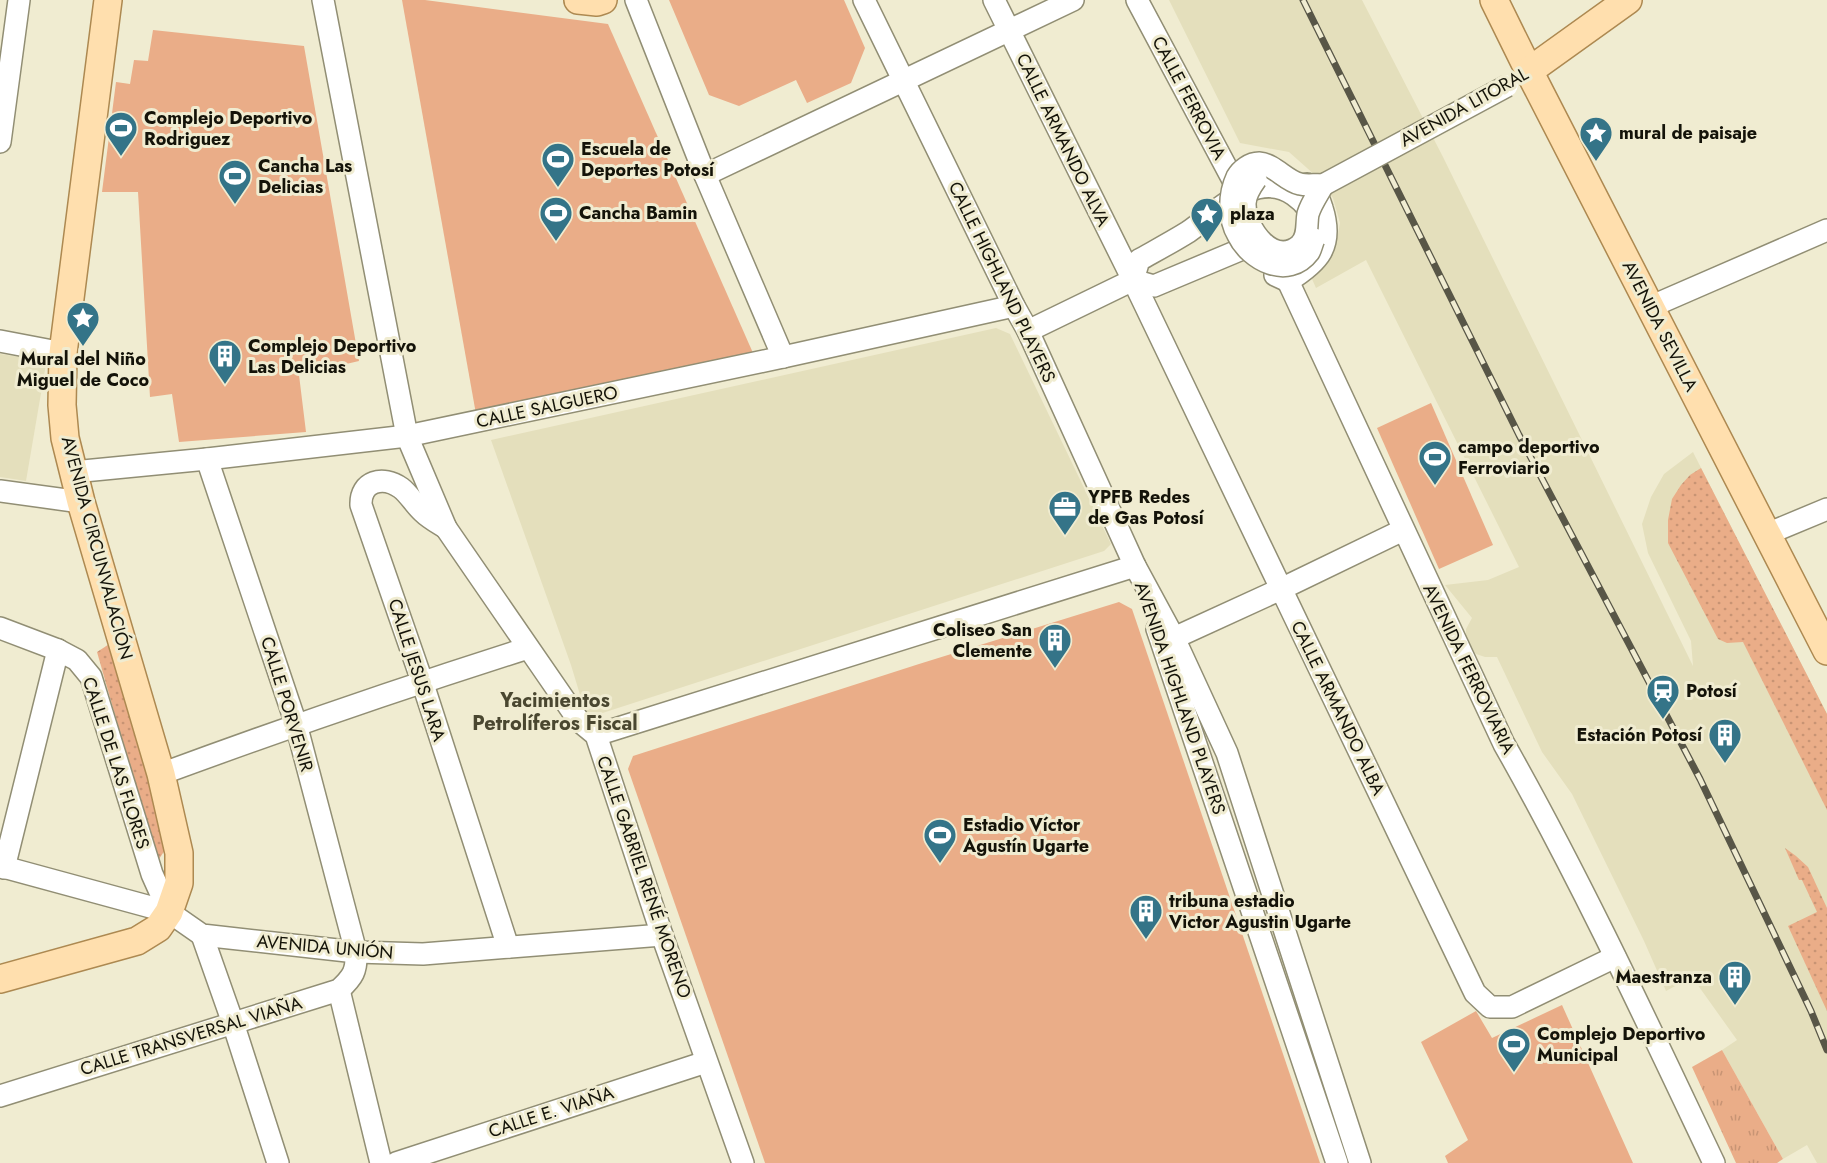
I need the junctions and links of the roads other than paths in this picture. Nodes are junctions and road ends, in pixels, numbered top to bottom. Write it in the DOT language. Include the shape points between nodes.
graph roads {
  1 [pos="19,0"];
  2 [pos="108,0"];
  3 [pos="323,0"];
  4 [pos="578,0"];
  5 [pos="603,0"];
  6 [pos="636,0"];
  7 [pos="864,0"];
  8 [pos="994,0"];
  9 [pos="1073,0"];
  10 [pos="1137,0"];
  11 [pos="1494,0"];
  12 [pos="1628,0"];
  13 [pos="1010,32"];
  14 [pos="1518,79"];
  15 [pos="904,81"];
  16 [pos="0,142"];
  17 [pos="1229,173"];
  18 [pos="705,175"];
  19 [pos="1323,184"];
  20 [pos="1233,199"];
  21 [pos="1827,230"];
  22 [pos="1247,247"];
  23 [pos="1133,280"];
  24 [pos="1288,281"];
  25 [pos="1014,306"];
  26 [pos="1650,307"];
  27 [pos="1028,331"];
  28 [pos="0,341"];
  29 [pos="63,353"];
  30 [pos="783,357"];
  31 [pos="407,436"];
  32 [pos="207,459"];
  33 [pos="73,472"];
  34 [pos="0,491"];
  35 [pos="81,502"];
  36 [pos="1827,509"];
  37 [pos="446,528"];
  38 [pos="1402,530"];
  39 [pos="1767,534"];
  40 [pos="1135,566"];
  41 [pos="1281,589"];
  42 [pos="0,628"];
  43 [pos="1174,638"];
  44 [pos="528,648"];
  45 [pos="58,650"];
  46 [pos="1827,651"];
  47 [pos="422,681"];
  48 [pos="296,724"];
  49 [pos="596,735"];
  50 [pos="1227,753"];
  51 [pos="1202,760"];
  52 [pos="162,774"];
  53 [pos="2,867"];
  54 [pos="169,912"];
  55 [pos="202,935"];
  56 [pos="662,935"];
  57 [pos="508,947"];
  58 [pos="356,952"];
  59 [pos="1615,957"];
  60 [pos="0,979"];
  61 [pos="339,990"];
  62 [pos="232,1023"];
  63 [pos="706,1062"];
  64 [pos="0,1096"];
  65 [pos="278,1163"];
  66 [pos="381,1163"];
  67 [pos="396,1163"];
  68 [pos="743,1163"];
  69 [pos="1337,1163"];
  70 [pos="1360,1163"];
  71 [pos="1714,1163"];
  1 -- 16 [label="street"];
  2 -- 29 [label="main road, AVENIDA CIRCUNVALACIÓN"];
  3 -- 31 [label="street, CALLE GABRIEL RENÉ MORENO"];
  4 -- 5 [label="main road"];
  6 -- 18 [label="street"];
  7 -- 15 [label="street, CALLE HIGHLAND PLAYERS"];
  8 -- 13 [label="street, CALLE ARMANDO ALVA"];
  9 -- 13 [label="street"];
  10 -- 17 [label="street, CALLE FERROVIA"];
  11 -- 14 [label="main road, AVENIDA SEVILLA"];
  12 -- 14 [label="main road, AVENIDA LITORAL"];
  13 -- 15 [label="street"];
  13 -- 23 [label="street, CALLE ARMANDO ALVA"];
  14 -- 19 [label="street, AVENIDA LITORAL, bridge"];
  14 -- 26 [label="main road, AVENIDA SEVILLA"];
  15 -- 18 [label="street"];
  15 -- 25 [label="street, CALLE HIGHLAND PLAYERS"];
  17 -- 20 [label="street, AVENIDA FERROVIARIA"];
  18 -- 30 [label="street"];
  19 -- 20 [label="street, bridge" via="1300,184 1259,163 1239,172 1230,204 1237,235 1252,254 1268,264 1283,266 1295,263 1309,252 1314,239 1315,222 1304,202 1290,192 1267,186"];
  19 -- 24 [label="street, bridge" via="1308,213 1307,232 1300,245 1281,251 1269,249 1249,221 1245,204 1250,188 1270,169 1282,171 1311,187 1321,203 1327,224 1326,241 1309,268"];
  20 -- 22 [label="street"];
  20 -- 23 [label="street" via="1139,260"];
  20 -- 24 [label="street, AVENIDA FERROVIARIA"];
  21 -- 26 [label="street"];
  22 -- 23 [label="street" via="1154,286"];
  22 -- 24 [label="street" via="1261,269"];
  23 -- 27 [label="street"];
  23 -- 41 [label="street, CALLE ARMANDO ALBA"];
  24 -- 38 [label="street, AVENIDA FERROVIARIA"];
  25 -- 27 [label="street, CALLE HIGHLAND PLAYERS"];
  25 -- 30 [label="street, CALLE SALGUERO"];
  26 -- 39 [label="main road, AVENIDA SEVILLA"];
  27 -- 40 [label="street, CALLE HIGHLAND PLAYERS"];
  28 -- 29 [label="street"];
  29 -- 33 [label="main road, AVENIDA CIRCUNVALACIÓN" via="62,405"];
  30 -- 31 [label="street, CALLE SALGUERO"];
  31 -- 32 [label="street, CALLE SALGUERO"];
  31 -- 37 [label="street, CALLE GABRIEL RENÉ MORENO"];
  32 -- 33 [label="street, CALLE SALGUERO"];
  32 -- 48 [label="street, CALLE PORVENIR"];
  33 -- 35 [label="main road, AVENIDA CIRCUNVALACIÓN"];
  34 -- 35 [label="street"];
  35 -- 52 [label="main road, AVENIDA CIRCUNVALACIÓN"];
  36 -- 39 [label="street"];
  37 -- 44 [label="street, CALLE GABRIEL RENÉ MORENO"];
  37 -- 47 [label="street, CALLE JESUS LARA" via="392,484 372,483 361,495 361,505"];
  38 -- 41 [label="street"];
  38 -- 59 [label="street, AVENIDA FERROVIARIA" via="1504,744"];
  39 -- 46 [label="main road, AVENIDA SEVILLA"];
  40 -- 43 [label="street, AVENIDA HIGHLAND PLAYERS"];
  40 -- 49 [label="street"];
  40 -- 51 [label="street, AVENIDA HIGHLAND PLAYERS"];
  41 -- 43 [label="street"];
  41 -- 59 [label="street, CALLE ARMANDO ALBA" via="1475,993 1490,1007 1512,1007"];
  42 -- 45 [label="street, CALLE DE LAS FLORES"];
  43 -- 50 [label="street, AVENIDA HIGHLAND PLAYERS"];
  44 -- 47 [label="street"];
  44 -- 49 [label="street, CALLE GABRIEL RENÉ MORENO" via="579,721"];
  45 -- 53 [label="street"];
  45 -- 54 [label="street, CALLE DE LAS FLORES" via="77,660 91,677 152,874"];
  47 -- 48 [label="street"];
  47 -- 57 [label="street, CALLE JESUS LARA"];
  48 -- 52 [label="street"];
  48 -- 58 [label="street, CALLE PORVENIR"];
  49 -- 56 [label="street, CALLE GABRIEL RENÉ MORENO"];
  50 -- 51 [label="street"];
  50 -- 70 [label="street, AVENIDA HIGHLAND PLAYERS"];
  51 -- 69 [label="street, AVENIDA HIGHLAND PLAYERS"];
  52 -- 54 [label="main road, AVENIDA CIRCUNVALACIÓN" via="179,853 179,883"];
  53 -- 54 [label="street, AVENIDA UNIÓN"];
  54 -- 55 [label="street, AVENIDA UNIÓN"];
  54 -- 60 [label="main road" via="158,928 137,941"];
  55 -- 58 [label="street, AVENIDA UNIÓN"];
  55 -- 62 [label="street"];
  56 -- 57 [label="street, AVENIDA UNIÓN"];
  56 -- 63 [label="street, CALLE GABRIEL RENÉ MORENO"];
  57 -- 58 [label="street, AVENIDA UNIÓN" via="423,954"];
  58 -- 61 [label="street" via="357,967"];
  59 -- 71 [label="street, AVENIDA FERROVIARIA"];
  61 -- 62 [label="street, CALLE TRANSVERSAL VIAÑA"];
  61 -- 66 [label="street"];
  62 -- 64 [label="street, CALLE TRANSVERSAL VIAÑA"];
  62 -- 65 [label="street"];
  63 -- 67 [label="street, CALLE E. VIAÑA"];
  63 -- 68 [label="street, CALLE GABRIEL RENÉ MORENO"];
}
